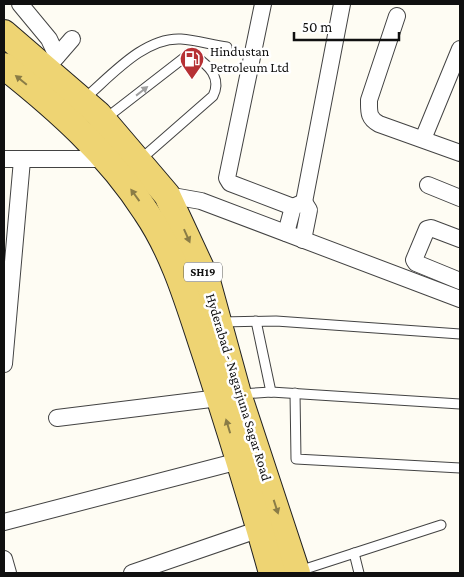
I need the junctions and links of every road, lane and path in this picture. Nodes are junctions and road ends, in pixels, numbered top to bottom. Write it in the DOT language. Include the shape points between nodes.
graph roads {
  1 [pos="20,4"];
  2 [pos="263,4"];
  3 [pos="342,4"];
  4 [pos="397,16"];
  5 [pos="4,33"];
  6 [pos="72,39"];
  7 [pos="227,48"];
  8 [pos="460,49"];
  9 [pos="52,63"];
  10 [pos="4,66"];
  11 [pos="82,100"];
  12 [pos="103,120"];
  13 [pos="423,140"];
  14 [pos="460,153"];
  15 [pos="4,159"];
  16 [pos="105,159"];
  17 [pos="22,160"];
  18 [pos="139,160"];
  19 [pos="428,185"];
  20 [pos="166,195"];
  21 [pos="460,198"];
  22 [pos="298,204"];
  23 [pos="286,233"];
  24 [pos="460,239"];
  25 [pos="303,240"];
  26 [pos="460,281"];
  27 [pos="460,299"];
  28 [pos="256,321"];
  29 [pos="218,322"];
  30 [pos="460,334"];
  31 [pos="4,364"];
  32 [pos="271,392"];
  33 [pos="295,393"];
  34 [pos="229,396"];
  35 [pos="460,404"];
  36 [pos="58,418"];
  37 [pos="239,461"];
  38 [pos="460,468"];
  39 [pos="4,522"];
  40 [pos="441,525"];
  41 [pos="260,530"];
  42 [pos="354,553"];
  43 [pos="4,559"];
  44 [pos="157,569"];
  45 [pos="8,573"];
  46 [pos="132,573"];
  47 [pos="289,573"];
  48 [pos="359,573"];
  1 -- 9 [label="street" via="49,39"];
  2 -- 22 [label="street" via="227,178 230,183"];
  3 -- 22 [label="street"];
  4 -- 13 [label="street" via="369,100 369,114 379,124"];
  5 -- 9 [label="main road, Hyderabad - Nagarjuna Sagar Road / SH19"];
  6 -- 9 [label="street"];
  7 -- 11 [label="lane" via="180,39 148,45"];
  8 -- 13 [label="street"];
  9 -- 11 [label="main road, Hyderabad - Nagarjuna Sagar Road / SH19"];
  16 -- 10 [label="main road, Hyderabad - Nagarjuna Sagar Road / SH19, one-way" via="79,131"];
  11 -- 12 [label="main road, Hyderabad - Nagarjuna Sagar Road / SH19"];
  12 -- 18 [label="main road, Hyderabad - Nagarjuna Sagar Road / SH19"];
  12 -- 18 [label="lane, one-way" via="185,57 194,55 201,60 217,80 213,96"];
  13 -- 14 [label="street"];
  15 -- 17 [label="street"];
  16 -- 17 [label="street"];
  34 -- 16 [label="main road, Hyderabad - Nagarjuna Sagar Road / SH19, one-way" via="161,237 147,212"];
  17 -- 31 [label="street"];
  18 -- 20 [label="main road, Hyderabad - Nagarjuna Sagar Road / SH19"];
  19 -- 21 [label="street"];
  20 -- 23 [label="street" via="201,201"];
  20 -- 29 [label="main road, Hyderabad - Nagarjuna Sagar Road / SH19, one-way" via="207,281"];
  22 -- 23 [label="street"];
  22 -- 25 [label="street" via="309,210"];
  23 -- 25 [label="street"];
  24 -- 26 [label="street" via="427,229 414,260"];
  25 -- 27 [label="street"];
  28 -- 29 [label="lane"];
  28 -- 30 [label="lane"];
  28 -- 32 [label="lane"];
  29 -- 34 [label="main road, Hyderabad - Nagarjuna Sagar Road / SH19"];
  32 -- 33 [label="lane"];
  32 -- 34 [label="lane"];
  33 -- 35 [label="lane"];
  33 -- 38 [label="lane" via="296,459"];
  34 -- 36 [label="street"];
  37 -- 34 [label="main road, Hyderabad - Nagarjuna Sagar Road / SH19, one-way"];
  34 -- 47 [label="main road, Hyderabad - Nagarjuna Sagar Road / SH19, one-way"];
  37 -- 39 [label="street"];
  37 -- 41 [label="main road, Hyderabad - Nagarjuna Sagar Road / SH19"];
  40 -- 42 [label="lane"];
  41 -- 44 [label="street"];
  41 -- 47 [label="main road, Hyderabad - Nagarjuna Sagar Road / SH19"];
  42 -- 47 [label="lane"];
  42 -- 48 [label="lane"];
  43 -- 45 [label="street"];
  44 -- 46 [label="street"];
}
